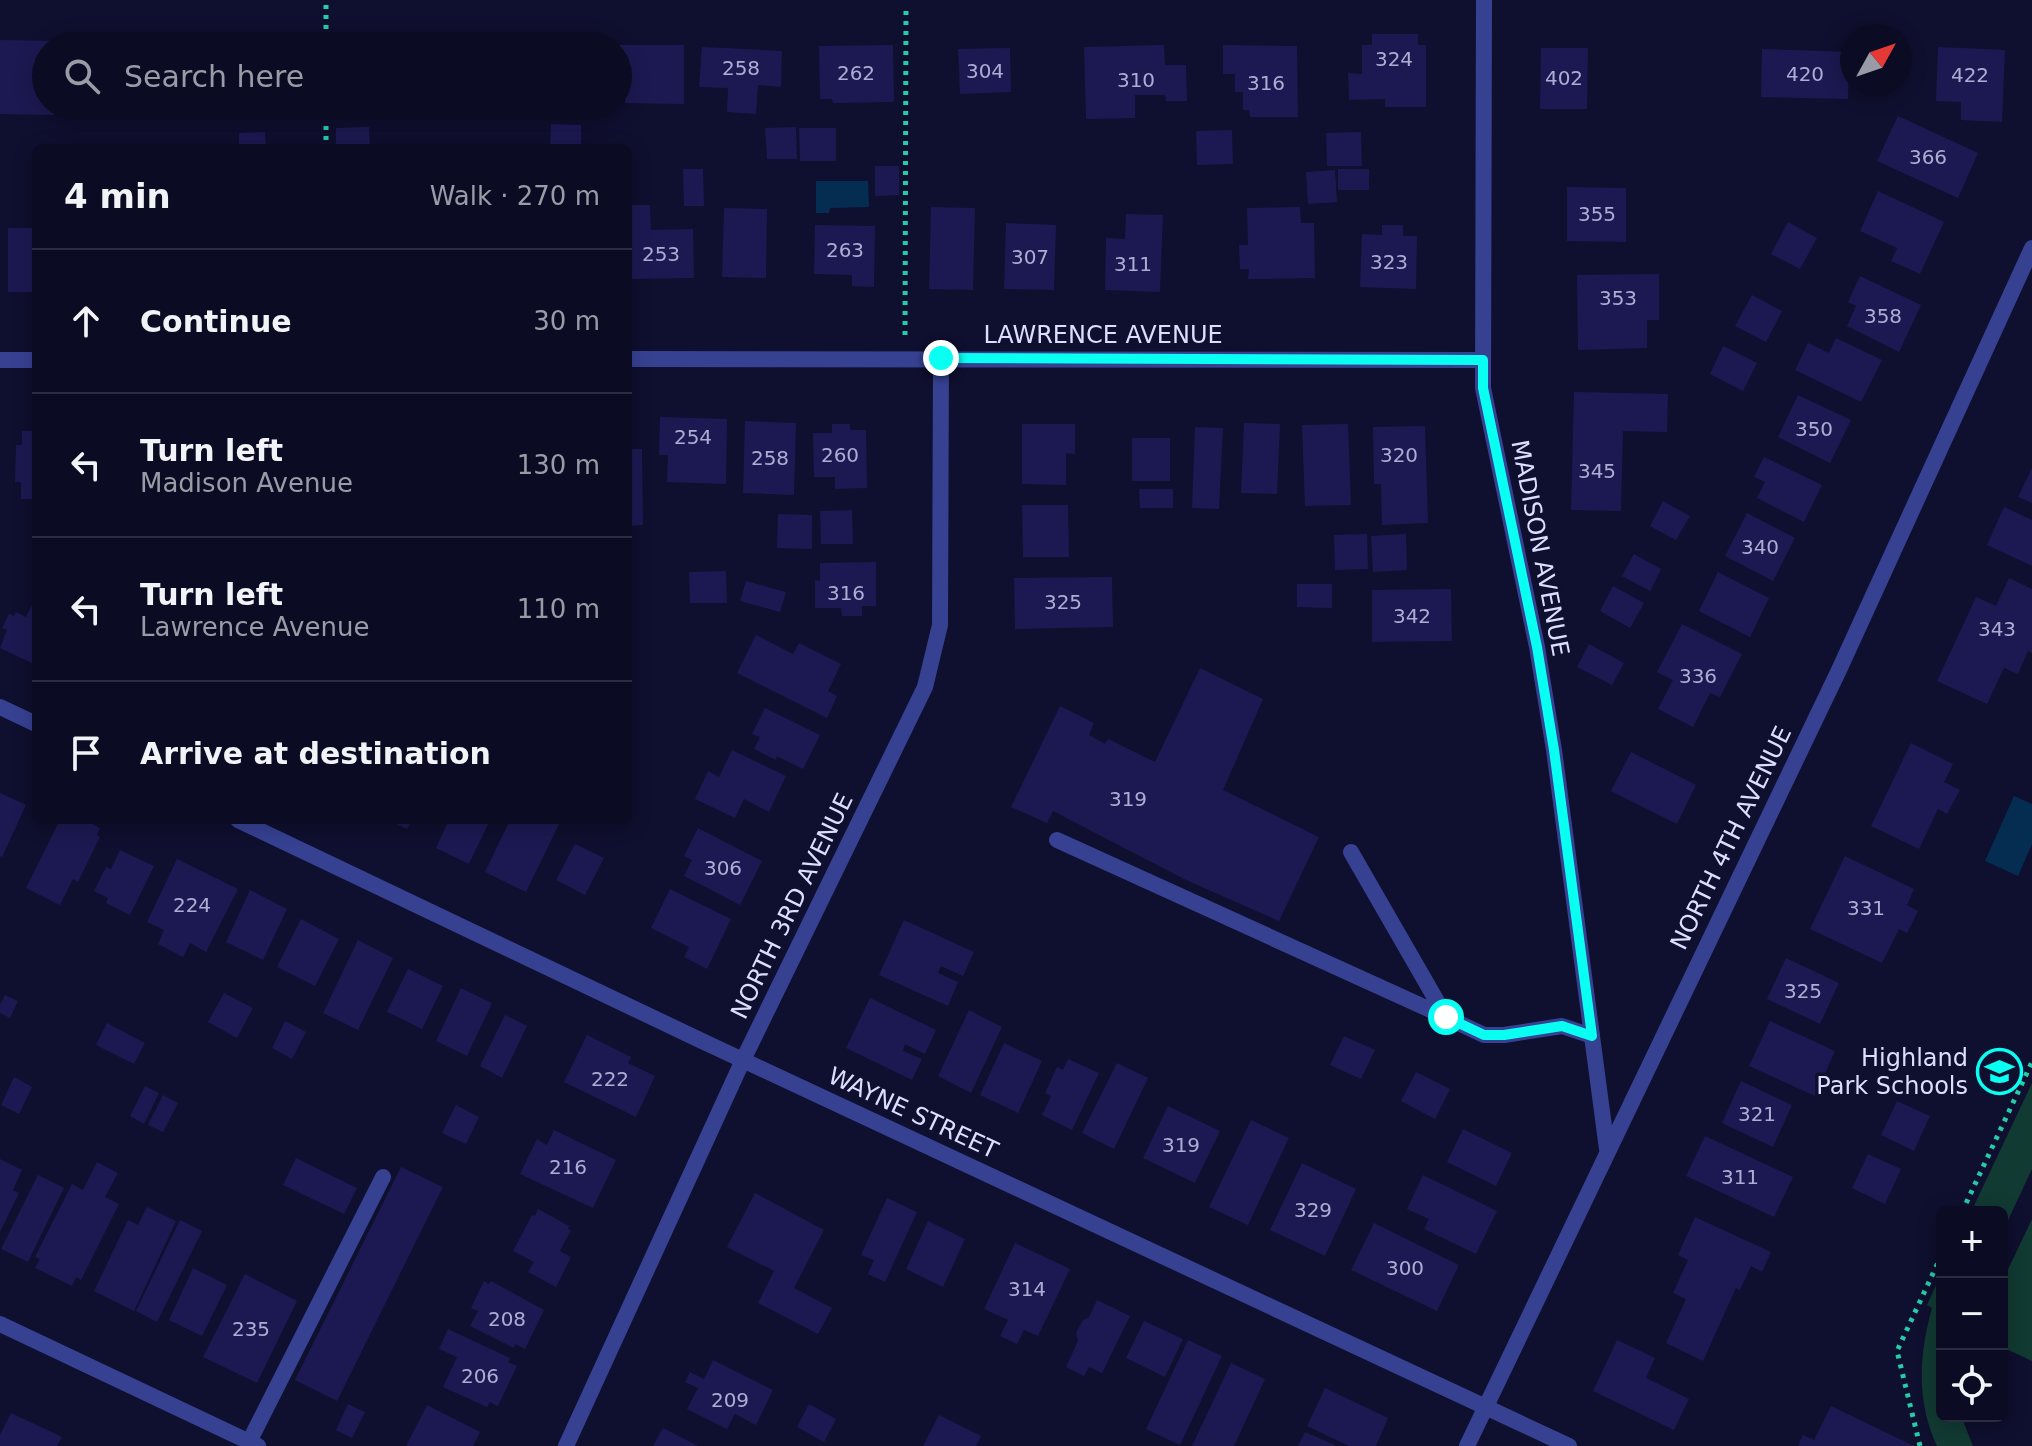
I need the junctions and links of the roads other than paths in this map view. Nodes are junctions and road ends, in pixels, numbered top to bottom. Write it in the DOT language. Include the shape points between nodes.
graph roads {
  1 [pos="1484,0"];
  2 [pos="2032,248"];
  3 [pos="941,358"];
  4 [pos="632,359"];
  5 [pos="0,360"];
  6 [pos="32,360"];
  7 [pos="1483,360"];
  8 [pos="0,707"];
  9 [pos="32,722"];
  10 [pos="246,824"];
  11 [pos="1057,840"];
  12 [pos="1351,852"];
  13 [pos="1446,1017"];
  14 [pos="1592,1036"];
  15 [pos="743,1060"];
  16 [pos="1607,1150"];
  17 [pos="383,1177"];
  18 [pos="0,1324"];
  19 [pos="1486,1405"];
  20 [pos="253,1444"];
  21 [pos="566,1446"];
  22 [pos="1467,1446"];
  23 [pos="1569,1446"];
  1 -- 7 [label="street, MADISON AVENUE"];
  2 -- 16 [label="street, NORTH 4TH AVENUE" via="1839,670"];
  3 -- 4 [label="street, LAWRENCE AVENUE"];
  3 -- 7 [label="street, LAWRENCE AVENUE"];
  3 -- 15 [label="street, NORTH 3RD AVENUE" via="940,625 925,687"];
  5 -- 6 [label="street"];
  7 -- 14 [label="street, MADISON AVENUE" via="1483,388 1554,750"];
  8 -- 9 [label="street"];
  10 -- 15 [label="street, WAYNE STREET"];
  11 -- 13 [label="street"];
  12 -- 13 [label="street"];
  13 -- 14 [label="street" via="1484,1035 1562,1026"];
  14 -- 16 [label="street, MADISON AVENUE"];
  15 -- 19 [label="street, WAYNE STREET"];
  15 -- 21 [label="street, NORTH 3RD AVENUE"];
  16 -- 19 [label="street, NORTH 4TH AVENUE"];
  17 -- 20 [label="street"];
  18 -- 20 [label="street"];
  19 -- 22 [label="street, NORTH 4TH AVENUE"];
  19 -- 23 [label="street, WAYNE STREET"];
}
